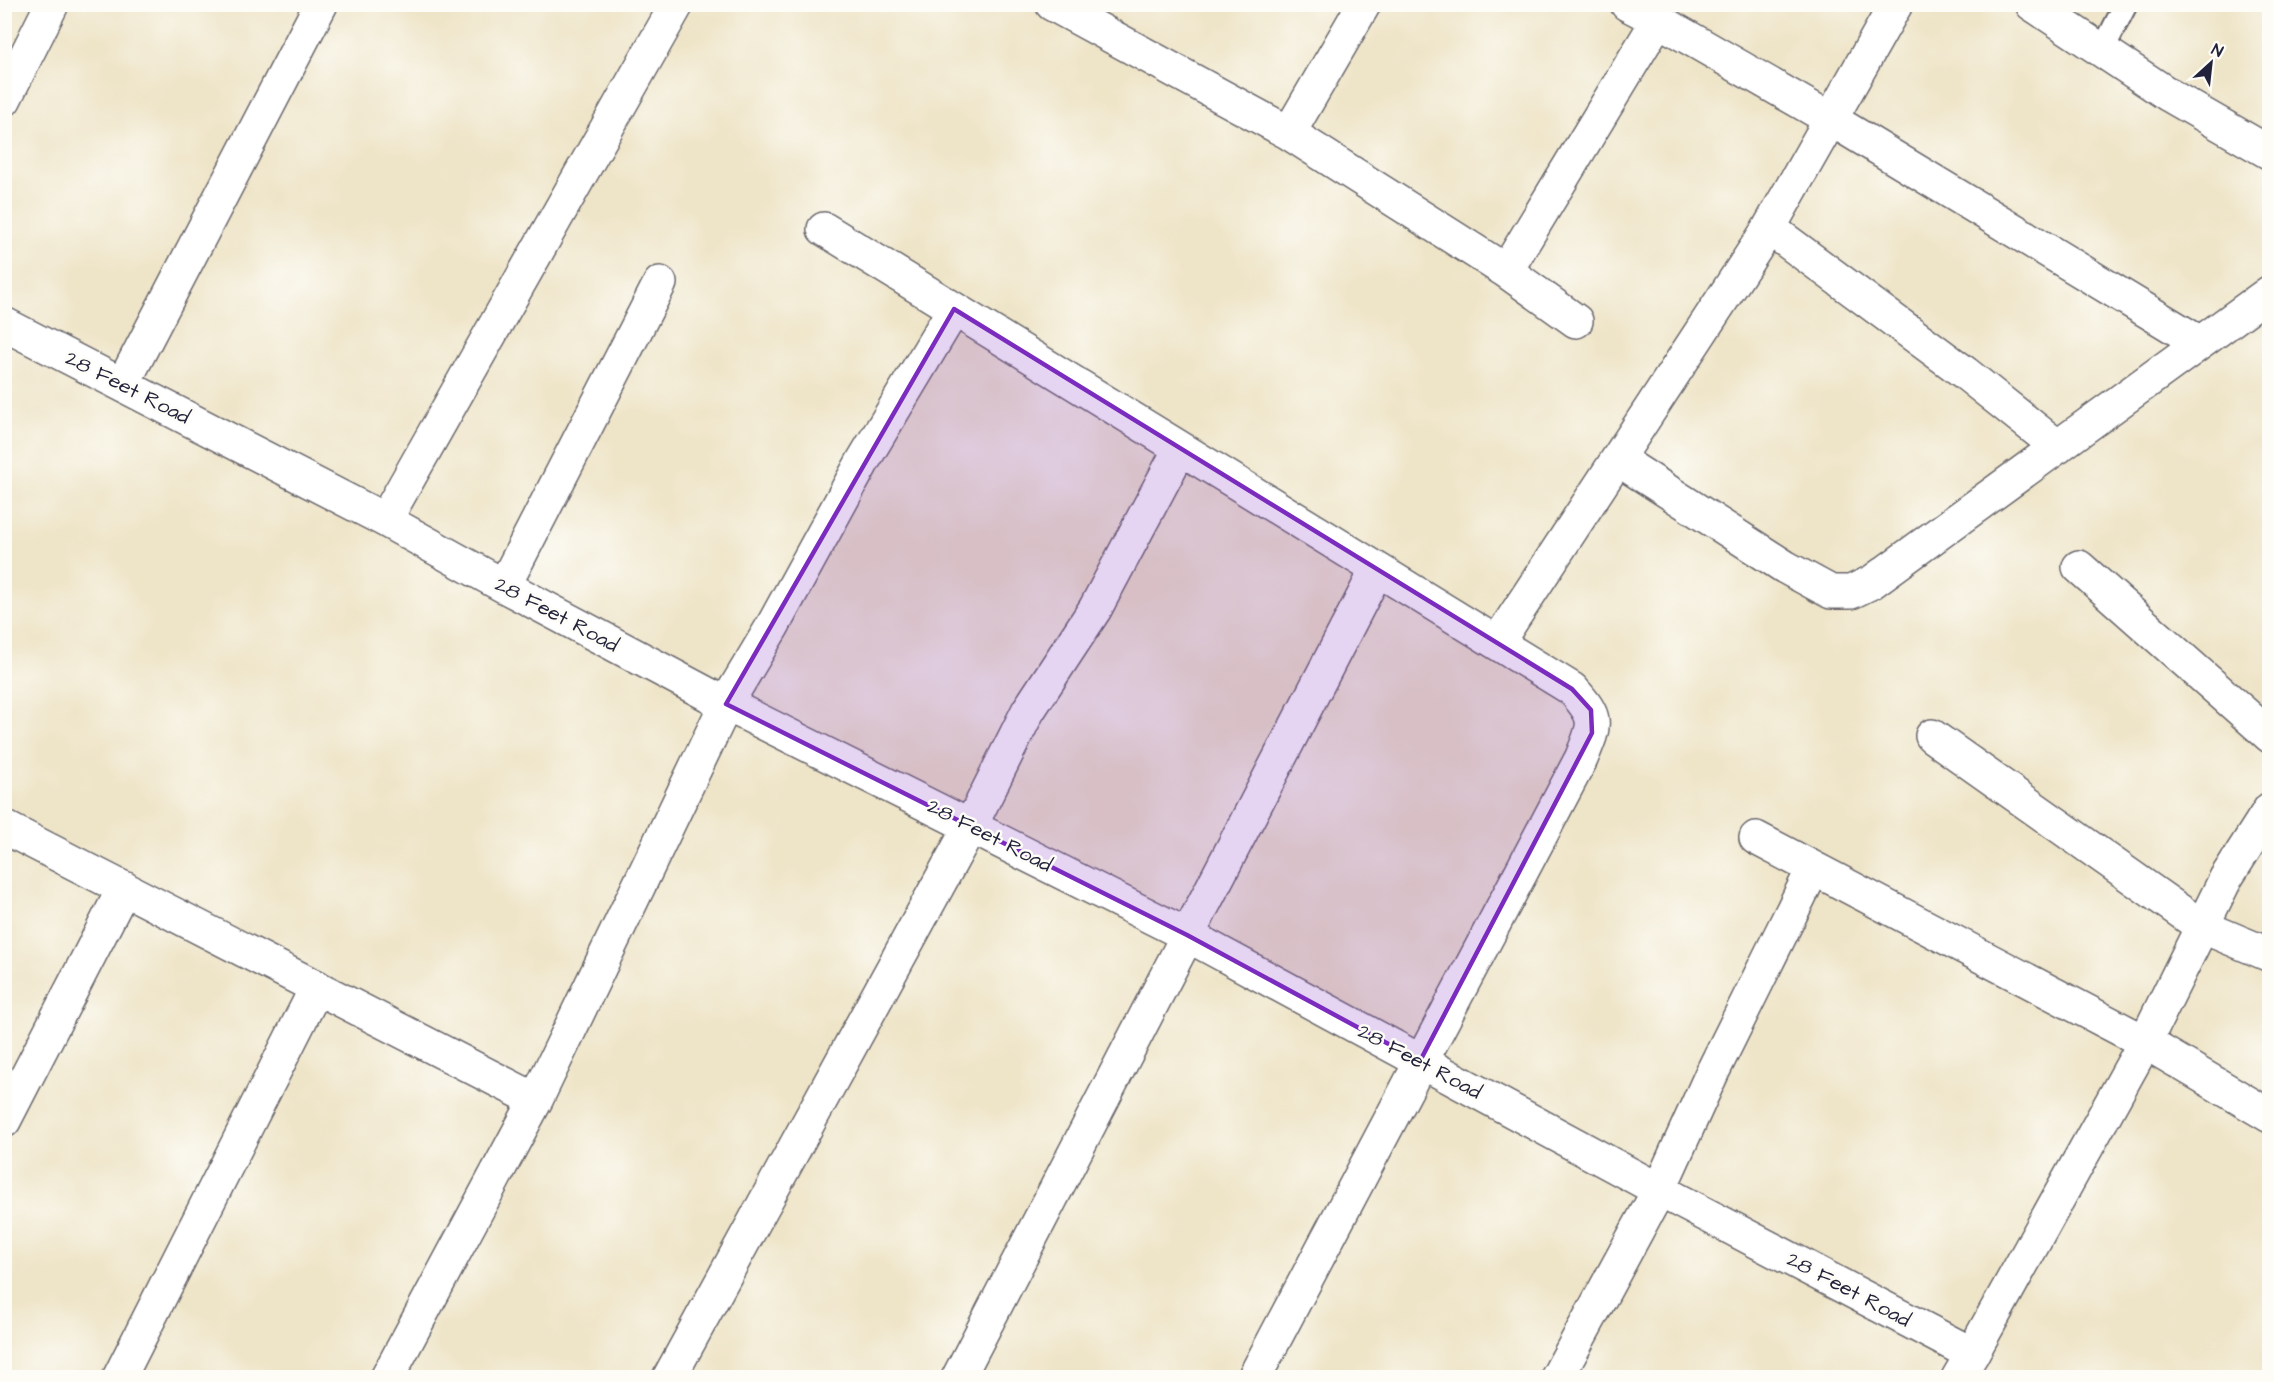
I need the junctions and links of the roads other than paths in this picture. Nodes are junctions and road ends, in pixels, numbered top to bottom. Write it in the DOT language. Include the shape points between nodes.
graph roads {
  1 [pos="52,4"];
  2 [pos="321,4"];
  3 [pos="677,4"];
  4 [pos="1052,4"];
  5 [pos="1364,4"];
  6 [pos="1627,4"];
  7 [pos="1896,4"];
  8 [pos="2032,4"];
  9 [pos="2126,4"];
  10 [pos="1101,16"];
  11 [pos="1658,20"];
  12 [pos="2102,51"];
  13 [pos="4,100"];
  14 [pos="1832,120"];
  15 [pos="1289,134"];
  16 [pos="2270,153"];
  17 [pos="1769,228"];
  18 [pos="824,230"];
  19 [pos="1506,271"];
  20 [pos="660,283"];
  21 [pos="2270,292"];
  22 [pos="954,309"];
  23 [pos="1576,321"];
  24 [pos="4,324"];
  25 [pos="2200,344"];
  26 [pos="123,384"];
  27 [pos="2058,447"];
  28 [pos="1180,449"];
  29 [pos="1618,460"];
  30 [pos="386,520"];
  31 [pos="2079,567"];
  32 [pos="1377,570"];
  33 [pos="504,586"];
  34 [pos="1497,643"];
  35 [pos="726,704"];
  36 [pos="1932,736"];
  37 [pos="2270,736"];
  38 [pos="2270,809"];
  39 [pos="971,825"];
  40 [pos="4,827"];
  41 [pos="1756,838"];
  42 [pos="1813,869"];
  43 [pos="124,888"];
  44 [pos="2201,926"];
  45 [pos="1187,935"];
  46 [pos="2270,955"];
  47 [pos="317,987"];
  48 [pos="2145,1042"];
  49 [pos="1420,1061"];
  50 [pos="536,1100"];
  51 [pos="2270,1116"];
  52 [pos="4,1121"];
  53 [pos="1659,1190"];
  54 [pos="1965,1366"];
  55 [pos="119,1377"];
  56 [pos="387,1377"];
  57 [pos="669,1377"];
  58 [pos="958,1377"];
  59 [pos="1254,1377"];
  60 [pos="1557,1377"];
  1 -- 13 [label="street"];
  2 -- 26 [label="street"];
  3 -- 30 [label="street"];
  4 -- 10 [label="street"];
  5 -- 15 [label="street"];
  6 -- 11 [label="street"];
  7 -- 14 [label="street"];
  8 -- 12 [label="street"];
  9 -- 12 [label="lane"];
  10 -- 15 [label="street"];
  11 -- 14 [label="street"];
  11 -- 19 [label="street"];
  12 -- 16 [label="street"];
  14 -- 17 [label="street"];
  14 -- 25 [label="street"];
  15 -- 19 [label="street"];
  17 -- 27 [label="street"];
  17 -- 29 [label="street"];
  18 -- 22 [label="street"];
  19 -- 23 [label="street"];
  20 -- 33 [label="street"];
  21 -- 25 [label="street"];
  22 -- 28 [label="street"];
  22 -- 35 [label="street"];
  24 -- 26 [label="street, 28 Feet Road"];
  25 -- 27 [label="street"];
  26 -- 30 [label="street, 28 Feet Road"];
  27 -- 29 [label="street" via="1872,582 1851,592 1831,592 1785,567"];
  28 -- 32 [label="street"];
  28 -- 39 [label="street" via="1095,609 1028,711"];
  29 -- 34 [label="street"];
  30 -- 33 [label="street, 28 Feet Road"];
  31 -- 37 [label="street"];
  32 -- 34 [label="street"];
  32 -- 45 [label="street"];
  33 -- 35 [label="street, 28 Feet Road"];
  34 -- 49 [label="street" via="1572,689 1591,710 1592,733"];
  35 -- 39 [label="street, 28 Feet Road"];
  35 -- 50 [label="street"];
  36 -- 44 [label="street"];
  38 -- 44 [label="street"];
  39 -- 45 [label="street, 28 Feet Road"];
  39 -- 57 [label="street"];
  40 -- 43 [label="street"];
  41 -- 42 [label="street"];
  42 -- 48 [label="street"];
  42 -- 53 [label="street"];
  43 -- 47 [label="street"];
  43 -- 52 [label="street"];
  44 -- 46 [label="street"];
  44 -- 48 [label="street"];
  45 -- 49 [label="street, 28 Feet Road"];
  45 -- 58 [label="street"];
  47 -- 50 [label="street"];
  47 -- 55 [label="street"];
  48 -- 51 [label="street"];
  48 -- 54 [label="street"];
  49 -- 53 [label="street, 28 Feet Road"];
  49 -- 59 [label="street"];
  50 -- 56 [label="street"];
  53 -- 54 [label="street, 28 Feet Road"];
  53 -- 60 [label="street"];
}
